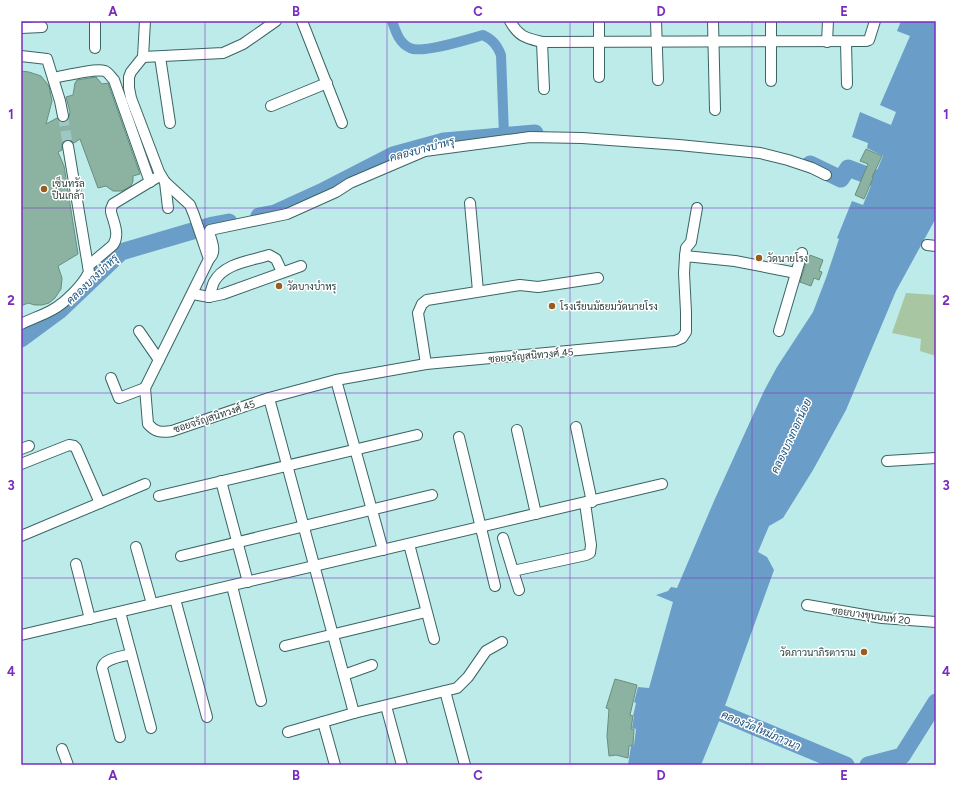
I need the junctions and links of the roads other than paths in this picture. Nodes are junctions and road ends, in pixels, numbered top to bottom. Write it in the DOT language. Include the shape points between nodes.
graph roads {
  1 [pos="95,21"];
  2 [pos="145,21"];
  3 [pos="276,21"];
  4 [pos="302,21"];
  5 [pos="510,21"];
  6 [pos="599,21"];
  7 [pos="656,21"];
  8 [pos="713,21"];
  9 [pos="771,21"];
  10 [pos="828,21"];
  11 [pos="875,21"];
  12 [pos="42,27"];
  13 [pos="21,28"];
  14 [pos="542,42"];
  15 [pos="600,42"];
  16 [pos="656,42"];
  17 [pos="714,42"];
  18 [pos="771,42"];
  19 [pos="827,42"];
  20 [pos="846,42"];
  21 [pos="95,48"];
  22 [pos="21,56"];
  23 [pos="143,57"];
  24 [pos="160,57"];
  25 [pos="53,78"];
  26 [pos="599,78"];
  27 [pos="658,80"];
  28 [pos="771,81"];
  29 [pos="327,83"];
  30 [pos="847,84"];
  31 [pos="544,89"];
  32 [pos="271,106"];
  33 [pos="715,110"];
  34 [pos="62,116"];
  35 [pos="170,123"];
  36 [pos="342,123"];
  37 [pos="68,146"];
  38 [pos="826,175"];
  39 [pos="163,178"];
  40 [pos="150,182"];
  41 [pos="470,203"];
  42 [pos="168,208"];
  43 [pos="697,208"];
  44 [pos="802,253"];
  45 [pos="685,256"];
  46 [pos="209,258"];
  47 [pos="88,266"];
  48 [pos="301,266"];
  49 [pos="282,272"];
  50 [pos="796,273"];
  51 [pos="598,278"];
  52 [pos="478,291"];
  53 [pos="193,294"];
  54 [pos="210,297"];
  55 [pos="21,324"];
  56 [pos="138,331"];
  57 [pos="779,332"];
  58 [pos="159,360"];
  59 [pos="426,364"];
  60 [pos="111,378"];
  61 [pos="336,380"];
  62 [pos="145,388"];
  63 [pos="270,398"];
  64 [pos="576,427"];
  65 [pos="517,430"];
  66 [pos="417,435"];
  67 [pos="459,437"];
  68 [pos="356,450"];
  69 [pos="936,458"];
  70 [pos="887,461"];
  71 [pos="21,464"];
  72 [pos="288,465"];
  73 [pos="222,481"];
  74 [pos="145,484"];
  75 [pos="662,484"];
  76 [pos="432,495"];
  77 [pos="159,496"];
  78 [pos="100,503"];
  79 [pos="588,503"];
  80 [pos="372,510"];
  81 [pos="536,514"];
  82 [pos="304,526"];
  83 [pos="481,527"];
  84 [pos="21,536"];
  85 [pos="503,538"];
  86 [pos="238,542"];
  87 [pos="409,544"];
  88 [pos="136,547"];
  89 [pos="383,550"];
  90 [pos="181,556"];
  91 [pos="76,564"];
  92 [pos="314,566"];
  93 [pos="513,571"];
  94 [pos="248,582"];
  95 [pos="232,586"];
  96 [pos="495,586"];
  97 [pos="519,590"];
  98 [pos="175,599"];
  99 [pos="152,604"];
  100 [pos="807,605"];
  101 [pos="120,612"];
  102 [pos="426,612"];
  103 [pos="90,619"];
  104 [pos="936,622"];
  105 [pos="21,635"];
  106 [pos="334,635"];
  107 [pos="434,638"];
  108 [pos="502,642"];
  109 [pos="285,646"];
  110 [pos="131,654"];
  111 [pos="372,665"];
  112 [pos="344,675"];
  113 [pos="445,691"];
  114 [pos="261,701"];
  115 [pos="386,706"];
  116 [pos="354,713"];
  117 [pos="207,717"];
  118 [pos="323,722"];
  119 [pos="151,728"];
  120 [pos="288,732"];
  121 [pos="120,737"];
  122 [pos="62,749"];
  123 [pos="68,765"];
  124 [pos="335,765"];
  125 [pos="402,765"];
  126 [pos="465,765"];
  1 -- 21 [label="street"];
  2 -- 23 [label="street"];
  3 -- 24 [label="street" via="242,44 223,53"];
  4 -- 29 [label="street"];
  5 -- 14 [label="street" via="515,30 525,38"];
  6 -- 15 [label="street"];
  7 -- 16 [label="street"];
  8 -- 17 [label="street"];
  9 -- 18 [label="street"];
  10 -- 19 [label="street"];
  11 -- 20 [label="street" via="870,40"];
  12 -- 13 [label="street"];
  14 -- 15 [label="street"];
  14 -- 31 [label="street"];
  15 -- 16 [label="street"];
  15 -- 26 [label="street"];
  16 -- 17 [label="street"];
  16 -- 27 [label="street"];
  17 -- 18 [label="street"];
  17 -- 33 [label="street"];
  18 -- 19 [label="street"];
  18 -- 28 [label="street"];
  19 -- 20 [label="street"];
  20 -- 30 [label="street"];
  22 -- 25 [label="street" via="47,59"];
  23 -- 24 [label="street"];
  23 -- 39 [label="street" via="129,77 131,98"];
  24 -- 35 [label="street"];
  25 -- 34 [label="street"];
  25 -- 40 [label="street" via="91,71 105,71 110,74"];
  29 -- 32 [label="street"];
  29 -- 36 [label="street"];
  37 -- 47 [label="street"];
  38 -- 46 [label="street" via="788,160 760,153 678,145 530,137 485,142 425,152 350,183 287,214 210,230 213,255"];
  39 -- 40 [label="street"];
  39 -- 42 [label="street"];
  39 -- 46 [label="street" via="190,205"];
  40 -- 47 [label="street" via="113,204 111,212 116,240"];
  41 -- 52 [label="street"];
  43 -- 45 [label="street" via="691,242 686,248"];
  44 -- 50 [label="street"];
  45 -- 50 [label="street" via="735,260"];
  45 -- 59 [label="street, ซอยจรัญสนิทวงศ์ 45" via="686,332 682,338 675,341"];
  46 -- 53 [label="street"];
  47 -- 55 [label="street" via="89,272 86,277 60,305"];
  48 -- 49 [label="street"];
  49 -- 54 [label="street"];
  49 -- 54 [label="street" via="276,259 269,256 234,266 220,274 214,282"];
  50 -- 57 [label="street"];
  51 -- 52 [label="street" via="538,287 520,285"];
  52 -- 59 [label="street" via="427,300 422,304 418,313"];
  53 -- 54 [label="street"];
  53 -- 58 [label="street"];
  56 -- 58 [label="street"];
  58 -- 62 [label="street"];
  59 -- 61 [label="street, ซอยจรัญสนิทวงศ์ 45"];
  60 -- 62 [label="street" via="119,398"];
  61 -- 63 [label="street, ซอยจรัญสนิทวงศ์ 45"];
  61 -- 68 [label="street"];
  62 -- 63 [label="street, ซอยจรัญสนิทวงศ์ 45" via="148,424 157,432 163,433"];
  63 -- 72 [label="street"];
  64 -- 79 [label="street"];
  65 -- 81 [label="street"];
  66 -- 68 [label="street"];
  67 -- 83 [label="street"];
  68 -- 72 [label="street"];
  68 -- 80 [label="street"];
  69 -- 70 [label="street"];
  71 -- 78 [label="street" via="69,445 74,446"];
  72 -- 73 [label="street"];
  72 -- 82 [label="street"];
  73 -- 77 [label="street"];
  73 -- 86 [label="street"];
  74 -- 78 [label="street"];
  75 -- 79 [label="street"];
  76 -- 80 [label="street"];
  78 -- 84 [label="street"];
  79 -- 81 [label="street"];
  79 -- 93 [label="street" via="590,553"];
  80 -- 82 [label="street"];
  80 -- 89 [label="street"];
  81 -- 83 [label="street"];
  82 -- 86 [label="street"];
  82 -- 92 [label="street"];
  83 -- 87 [label="street"];
  83 -- 96 [label="street"];
  85 -- 93 [label="street"];
  86 -- 90 [label="street"];
  86 -- 94 [label="street"];
  87 -- 89 [label="street"];
  87 -- 102 [label="street"];
  88 -- 99 [label="street"];
  89 -- 92 [label="street"];
  91 -- 103 [label="street"];
  92 -- 94 [label="street"];
  92 -- 106 [label="street"];
  93 -- 97 [label="street"];
  94 -- 95 [label="street"];
  95 -- 98 [label="street"];
  95 -- 114 [label="street"];
  98 -- 99 [label="street"];
  98 -- 117 [label="street"];
  99 -- 101 [label="street"];
  100 -- 104 [label="street, ซอยบางขุนนนท์ 20" via="882,618"];
  101 -- 103 [label="street"];
  101 -- 110 [label="street"];
  102 -- 106 [label="street"];
  102 -- 107 [label="street"];
  103 -- 105 [label="street"];
  106 -- 109 [label="street"];
  106 -- 112 [label="street"];
  108 -- 113 [label="street" via="486,651 457,688"];
  110 -- 119 [label="street"];
  110 -- 121 [label="street" via="106,661 102,665"];
  111 -- 112 [label="street"];
  112 -- 116 [label="street"];
  113 -- 115 [label="street"];
  113 -- 126 [label="street"];
  115 -- 116 [label="street"];
  115 -- 125 [label="street"];
  116 -- 118 [label="street"];
  118 -- 120 [label="street"];
  118 -- 124 [label="street"];
  122 -- 123 [label="street"];
}
